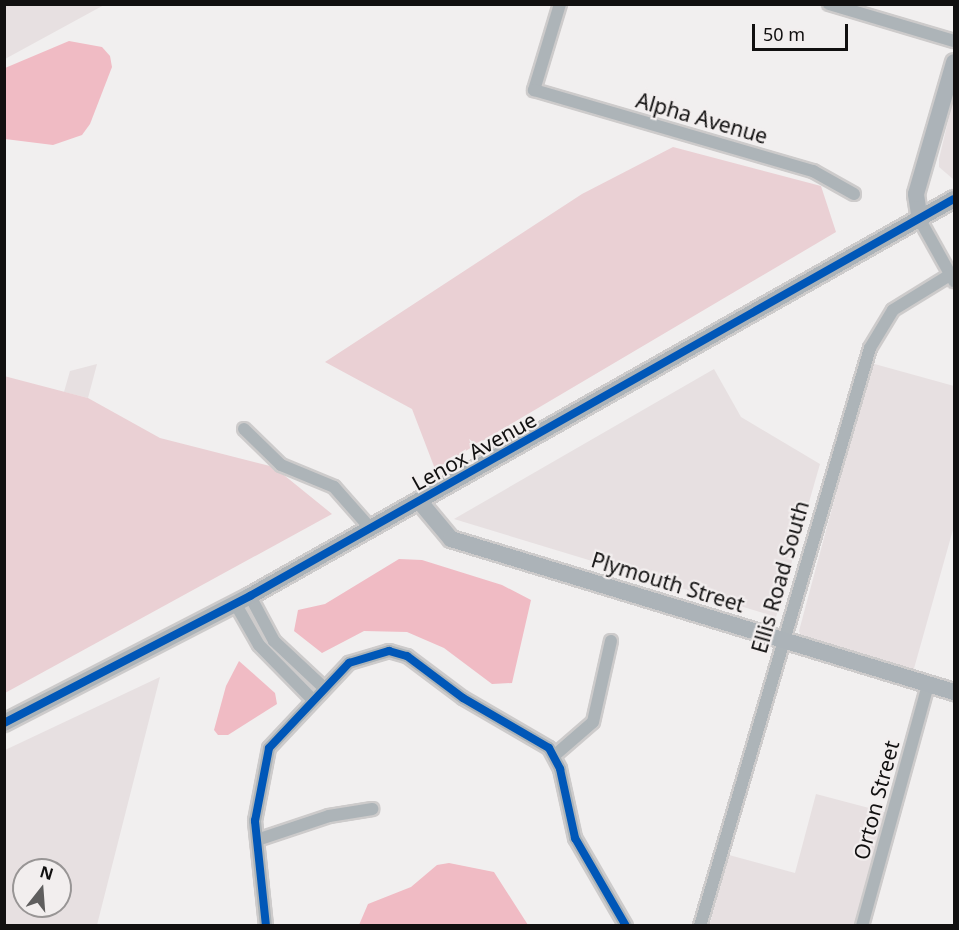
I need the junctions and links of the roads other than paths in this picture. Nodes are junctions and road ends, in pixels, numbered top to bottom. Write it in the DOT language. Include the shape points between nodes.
graph roads {
  1 [pos="560,4"];
  2 [pos="829,4"];
  3 [pos="954,41"];
  4 [pos="954,62"];
  5 [pos="854,194"];
  6 [pos="954,199"];
  7 [pos="921,220"];
  8 [pos="952,278"];
  9 [pos="244,429"];
  10 [pos="420,502"];
  11 [pos="371,528"];
  12 [pos="243,600"];
  13 [pos="785,640"];
  14 [pos="611,641"];
  15 [pos="928,684"];
  16 [pos="324,688"];
  17 [pos="954,692"];
  18 [pos="313,700"];
  19 [pos="4,723"];
  20 [pos="555,755"];
  21 [pos="372,808"];
  22 [pos="256,840"];
  23 [pos="266,926"];
  24 [pos="626,926"];
  25 [pos="700,926"];
  26 [pos="862,926"];
  1 -- 5 [label="street, Alpha Avenue" via="534,90 813,171"];
  2 -- 3 [label="street"];
  4 -- 7 [label="main road" via="916,194"];
  6 -- 7 [label="main road, Lenox Avenue"];
  7 -- 8 [label="street"];
  7 -- 10 [label="main road, Lenox Avenue"];
  8 -- 13 [label="street, Ellis Road South" via="893,310 876,332"];
  9 -- 11 [label="street" via="281,465 334,488"];
  10 -- 11 [label="main road, Lenox Avenue"];
  10 -- 13 [label="main road, Plymouth Street" via="451,539"];
  11 -- 12 [label="main road, Lenox Avenue"];
  12 -- 16 [label="street" via="274,641"];
  12 -- 18 [label="street" via="259,645"];
  12 -- 19 [label="main road, Lenox Avenue"];
  13 -- 15 [label="main road, Plymouth Street"];
  13 -- 25 [label="street, Ellis Road South"];
  14 -- 20 [label="street" via="593,722"];
  15 -- 17 [label="main road, Plymouth Street"];
  15 -- 26 [label="street, Orton Street"];
  16 -- 18 [label="street"];
  16 -- 20 [label="street" via="357,657 389,651 407,656"];
  18 -- 22 [label="street" via="269,748 256,803"];
  20 -- 24 [label="street" via="575,838"];
  21 -- 22 [label="street" via="329,816"];
  22 -- 23 [label="street"];
}
